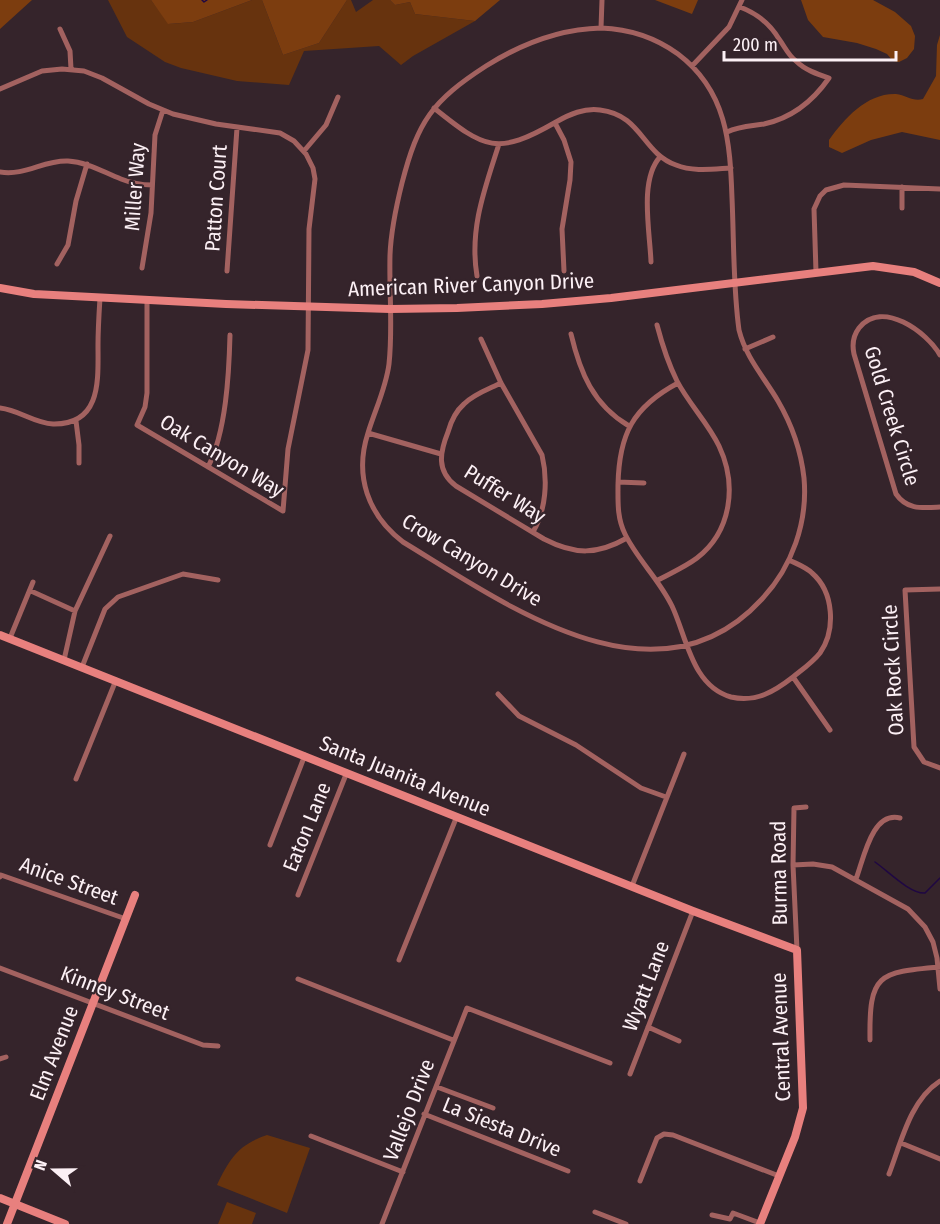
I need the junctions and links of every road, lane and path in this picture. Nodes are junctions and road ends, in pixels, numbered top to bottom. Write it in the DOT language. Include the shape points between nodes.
graph roads {
  1 [pos="602,0"];
  2 [pos="742,0"];
  3 [pos="740,7"];
  4 [pos="601,28"];
  5 [pos="60,29"];
  6 [pos="692,66"];
  7 [pos="71,69"];
  8 [pos="0,89"];
  9 [pos="338,97"];
  10 [pos="434,108"];
  11 [pos="163,110"];
  12 [pos="555,123"];
  13 [pos="237,128"];
  14 [pos="727,132"];
  15 [pos="499,144"];
  16 [pos="304,150"];
  17 [pos="660,157"];
  18 [pos="87,164"];
  19 [pos="731,168"];
  20 [pos="0,174"];
  21 [pos="152,185"];
  22 [pos="902,187"];
  23 [pos="940,189"];
  24 [pos="902,208"];
  25 [pos="651,262"];
  26 [pos="57,264"];
  27 [pos="142,268"];
  28 [pos="227,271"];
  29 [pos="564,271"];
  30 [pos="816,272"];
  31 [pos="477,276"];
  32 [pos="736,283"];
  33 [pos="940,283"];
  34 [pos="0,288"];
  35 [pos="100,298"];
  36 [pos="147,300"];
  37 [pos="309,307"];
  38 [pos="390,309"];
  39 [pos="657,325"];
  40 [pos="571,334"];
  41 [pos="230,335"];
  42 [pos="773,338"];
  43 [pos="481,339"];
  44 [pos="745,349"];
  45 [pos="940,355"];
  46 [pos="678,382"];
  47 [pos="501,383"];
  48 [pos="0,408"];
  49 [pos="76,421"];
  50 [pos="629,426"];
  51 [pos="368,433"];
  52 [pos="441,454"];
  53 [pos="78,463"];
  54 [pos="208,467"];
  55 [pos="618,482"];
  56 [pos="644,483"];
  57 [pos="940,507"];
  58 [pos="533,532"];
  59 [pos="110,536"];
  60 [pos="627,538"];
  61 [pos="789,560"];
  62 [pos="218,580"];
  63 [pos="658,580"];
  64 [pos="33,582"];
  65 [pos="940,589"];
  66 [pos="31,591"];
  67 [pos="75,611"];
  68 [pos="0,634"];
  69 [pos="10,638"];
  70 [pos="687,645"];
  71 [pos="64,660"];
  72 [pos="82,667"];
  73 [pos="793,677"];
  74 [pos="116,680"];
  75 [pos="498,694"];
  76 [pos="830,730"];
  77 [pos="684,754"];
  78 [pos="305,755"];
  79 [pos="940,768"];
  80 [pos="346,772"];
  81 [pos="76,779"];
  82 [pos="666,797"];
  83 [pos="806,807"];
  84 [pos="457,816"];
  85 [pos="900,818"];
  86 [pos="270,845"];
  87 [pos="793,865"];
  88 [pos="0,876"];
  89 [pos="856,879"];
  90 [pos="632,886"];
  91 [pos="135,895"];
  92 [pos="298,895"];
  93 [pos="693,911"];
  94 [pos="126,919"];
  95 [pos="797,950"];
  96 [pos="399,960"];
  97 [pos="939,967"];
  98 [pos="0,968"];
  99 [pos="298,979"];
  100 [pos="940,989"];
  101 [pos="93,1002"];
  102 [pos="648,1028"];
  103 [pos="453,1040"];
  104 [pos="870,1040"];
  105 [pos="680,1041"];
  106 [pos="218,1046"];
  107 [pos="610,1063"];
  108 [pos="630,1074"];
  109 [pos="940,1081"];
  110 [pos="436,1087"];
  111 [pos="493,1108"];
  112 [pos="424,1114"];
  113 [pos="311,1136"];
  114 [pos="901,1143"];
  115 [pos="940,1159"];
  116 [pos="568,1171"];
  117 [pos="403,1172"];
  118 [pos="889,1174"];
  119 [pos="779,1176"];
  120 [pos="640,1181"];
  121 [pos="0,1198"];
  122 [pos="15,1204"];
  123 [pos="595,1212"];
  124 [pos="712,1215"];
  125 [pos="760,1223"];
  126 [pos="7,1224"];
  127 [pos="65,1224"];
  128 [pos="382,1224"];
  129 [pos="626,1224"];
  1 -- 4 [label="street"];
  2 -- 3 [label="street"];
  3 -- 6 [label="street" via="724,34"];
  3 -- 14 [label="street" via="769,25 797,63 829,78 815,96 789,115"];
  4 -- 6 [label="street, Crow Canyon Drive" via="648,37"];
  4 -- 10 [label="street, Crow Canyon Drive" via="557,34 516,49 462,82"];
  5 -- 7 [label="street" via="70,51"];
  6 -- 14 [label="street, Crow Canyon Drive" via="711,92"];
  7 -- 8 [label="street" via="33,74"];
  7 -- 11 [label="street" via="102,78"];
  9 -- 16 [label="street" via="326,125"];
  10 -- 15 [label="street" via="467,134"];
  10 -- 38 [label="street, Crow Canyon Drive" via="414,140 395,211"];
  11 -- 13 [label="street"];
  11 -- 21 [label="street, Miller Way" via="154,135"];
  12 -- 15 [label="street" via="522,141"];
  12 -- 17 [label="street" via="579,112 612,113 633,125"];
  12 -- 29 [label="street" via="571,162 561,229"];
  13 -- 16 [label="street" via="280,133"];
  13 -- 28 [label="street, Patton Court"];
  14 -- 19 [label="street, Crow Canyon Drive"];
  15 -- 31 [label="street" via="476,220"];
  16 -- 37 [label="street" via="315,179 309,229"];
  17 -- 19 [label="street" via="690,169"];
  17 -- 25 [label="street" via="651,171 648,188"];
  18 -- 20 [label="street" via="59,161"];
  18 -- 21 [label="street" via="128,182"];
  18 -- 26 [label="street" via="71,236"];
  19 -- 32 [label="street, Crow Canyon Drive"];
  21 -- 27 [label="street, Miller Way" via="149,236"];
  22 -- 23 [label="street"];
  22 -- 24 [label="street"];
  22 -- 30 [label="street" via="839,185 823,193 814,213"];
  30 -- 32 [label="street, American River Canyon Drive"];
  30 -- 33 [label="street, American River Canyon Drive" via="887,266"];
  32 -- 38 [label="street, American River Canyon Drive" via="542,304"];
  32 -- 44 [label="street, Crow Canyon Drive" via="737,319"];
  34 -- 35 [label="street, American River Canyon Drive"];
  35 -- 36 [label="street, American River Canyon Drive"];
  35 -- 49 [label="street" via="98,388"];
  36 -- 37 [label="street, American River Canyon Drive"];
  36 -- 54 [label="street, Oak Canyon Way" via="147,393 137,425"];
  37 -- 38 [label="street, American River Canyon Drive"];
  37 -- 54 [label="street, Oak Canyon Way" via="306,366 288,449 283,511"];
  38 -- 51 [label="street, Crow Canyon Drive" via="387,377"];
  39 -- 46 [label="street"];
  40 -- 50 [label="street" via="582,372 596,398"];
  41 -- 54 [label="street" via="225,401"];
  42 -- 44 [label="street"];
  43 -- 47 [label="street"];
  44 -- 61 [label="street, Crow Canyon Drive" via="786,417 802,464 804,508"];
  45 -- 57 [label="street, Gold Creek Circle" via="919,331 892,318 878,317 865,322 853,341 896,494 911,507"];
  46 -- 50 [label="street" via="647,402"];
  46 -- 63 [label="street" via="718,445 729,477 729,501 720,530 705,551"];
  47 -- 52 [label="street, Puffer Way" via="460,407"];
  47 -- 58 [label="street" via="544,461 543,511"];
  48 -- 49 [label="street" via="51,424"];
  49 -- 53 [label="street"];
  50 -- 55 [label="street" via="619,454"];
  51 -- 52 [label="street"];
  51 -- 70 [label="street, Crow Canyon Drive" via="362,464 366,492 381,522 403,542 515,609 590,640 638,650"];
  52 -- 58 [label="street, Puffer Way" via="444,472 453,483"];
  55 -- 56 [label="street"];
  55 -- 60 [label="street" via="619,516"];
  58 -- 60 [label="street, Puffer Way" via="559,545 585,551 608,548"];
  59 -- 67 [label="street"];
  60 -- 63 [label="street"];
  61 -- 70 [label="street, Crow Canyon Drive" via="768,593 748,613 716,634"];
  61 -- 73 [label="street" via="820,582 828,597 830,623 822,650"];
  62 -- 72 [label="street" via="183,574 118,597 105,609"];
  63 -- 70 [label="street"];
  64 -- 66 [label="street"];
  65 -- 79 [label="street, Oak Rock Circle" via="905,590 914,747 924,762"];
  66 -- 67 [label="street"];
  66 -- 69 [label="street"];
  67 -- 71 [label="street"];
  68 -- 69 [label="street, Santa Juanita Avenue"];
  69 -- 71 [label="street, Santa Juanita Avenue"];
  70 -- 73 [label="street" via="703,679 732,697 761,697"];
  71 -- 72 [label="street, Santa Juanita Avenue"];
  72 -- 74 [label="street, Santa Juanita Avenue"];
  73 -- 76 [label="street"];
  74 -- 78 [label="street, Santa Juanita Avenue"];
  74 -- 81 [label="street"];
  75 -- 82 [label="street" via="519,716 576,745 641,788"];
  77 -- 82 [label="street"];
  78 -- 80 [label="street, Santa Juanita Avenue"];
  78 -- 86 [label="street"];
  80 -- 84 [label="street, Santa Juanita Avenue"];
  80 -- 92 [label="street, Eaton Lane"];
  82 -- 90 [label="street"];
  83 -- 87 [label="street, Burma Road" via="794,808"];
  84 -- 90 [label="street, Santa Juanita Avenue"];
  84 -- 96 [label="street"];
  85 -- 89 [label="street" via="887,817 877,825"];
  87 -- 89 [label="street" via="823,865"];
  87 -- 95 [label="street, Burma Road"];
  88 -- 94 [label="street, Anice Street"];
  89 -- 97 [label="street" via="901,904 917,918 933,942"];
  90 -- 93 [label="street, Santa Juanita Avenue"];
  91 -- 94 [label="street, Elm Avenue"];
  93 -- 95 [label="street, Santa Juanita Avenue"];
  93 -- 102 [label="street, Wyatt Lane"];
  94 -- 101 [label="street, Elm Avenue"];
  95 -- 119 [label="street, Central Avenue" via="802,1108"];
  97 -- 100 [label="street"];
  97 -- 104 [label="street" via="898,971 880,982 870,1004"];
  98 -- 101 [label="street, Kinney Street"];
  99 -- 103 [label="street"];
  101 -- 106 [label="street, Kinney Street" via="203,1045"];
  101 -- 122 [label="street, Elm Avenue"];
  102 -- 105 [label="street"];
  102 -- 108 [label="street, Wyatt Lane"];
  103 -- 107 [label="street, Vallejo Drive" via="467,1008"];
  103 -- 110 [label="street, Vallejo Drive"];
  109 -- 114 [label="street" via="918,1103"];
  110 -- 111 [label="street"];
  110 -- 112 [label="street, Vallejo Drive"];
  112 -- 116 [label="street, La Siesta Drive"];
  112 -- 117 [label="street, Vallejo Drive"];
  113 -- 117 [label="street"];
  114 -- 115 [label="street"];
  114 -- 118 [label="street"];
  117 -- 128 [label="street, Vallejo Drive"];
  119 -- 120 [label="street" via="664,1134 657,1138"];
  119 -- 125 [label="street, Central Avenue"];
  121 -- 122 [label="street"];
  122 -- 126 [label="street, Elm Avenue"];
  122 -- 127 [label="street"];
  123 -- 129 [label="street"];
  124 -- 125 [label="street" via="730,1219 733,1213"];
}
